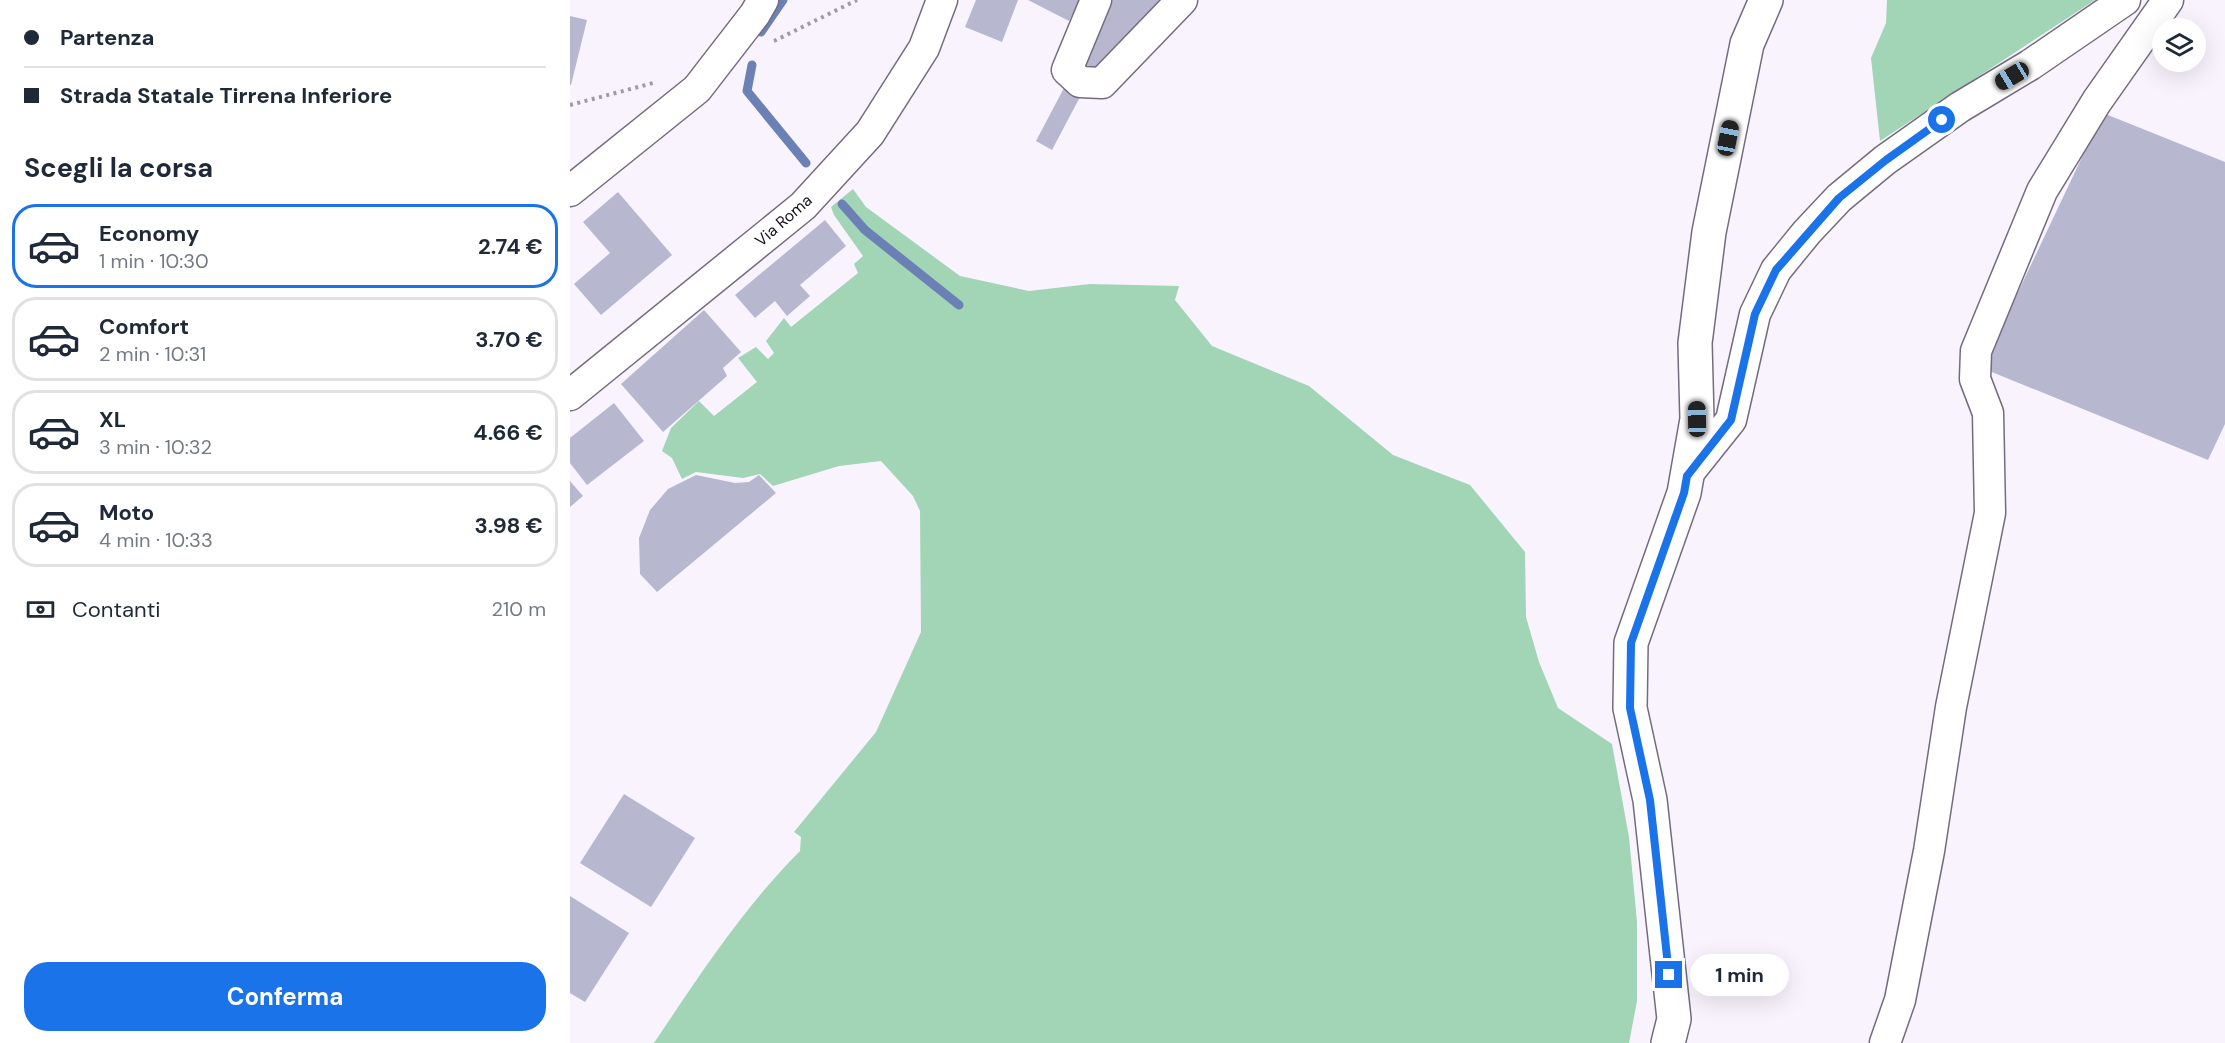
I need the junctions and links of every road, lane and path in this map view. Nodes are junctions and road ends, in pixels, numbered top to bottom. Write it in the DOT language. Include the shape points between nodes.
graph roads {
  1 [pos="763,0"];
  2 [pos="942,0"];
  3 [pos="1096,0"];
  4 [pos="1182,0"];
  5 [pos="1766,0"];
  6 [pos="2125,0"];
  7 [pos="2168,0"];
  8 [pos="570,191"];
  9 [pos="570,395"];
  10 [pos="1687,476"];
  11 [pos="1668,1043"];
  12 [pos="1886,1043"];
  1 -- 8 [label="street" via="697,89"];
  2 -- 9 [label="street, Via Roma" via="924,48 870,134 803,206"];
  3 -- 4 [label="street" via="1067,70 1080,82 1102,83"];
  5 -- 10 [label="main road" via="1746,44 1709,232 1695,343 1697,419"];
  6 -- 10 [label="street" via="1886,160 1839,198 1807,232 1776,270 1755,314 1731,420"];
  7 -- 12 [label="street" via="2097,101 2042,191 1976,351 1975,379 1988,413 1990,513 1951,706 1929,851 1900,1000"];
  10 -- 11 [label="main road" via="1631,643 1630,708 1650,800 1674,1019"];
}
